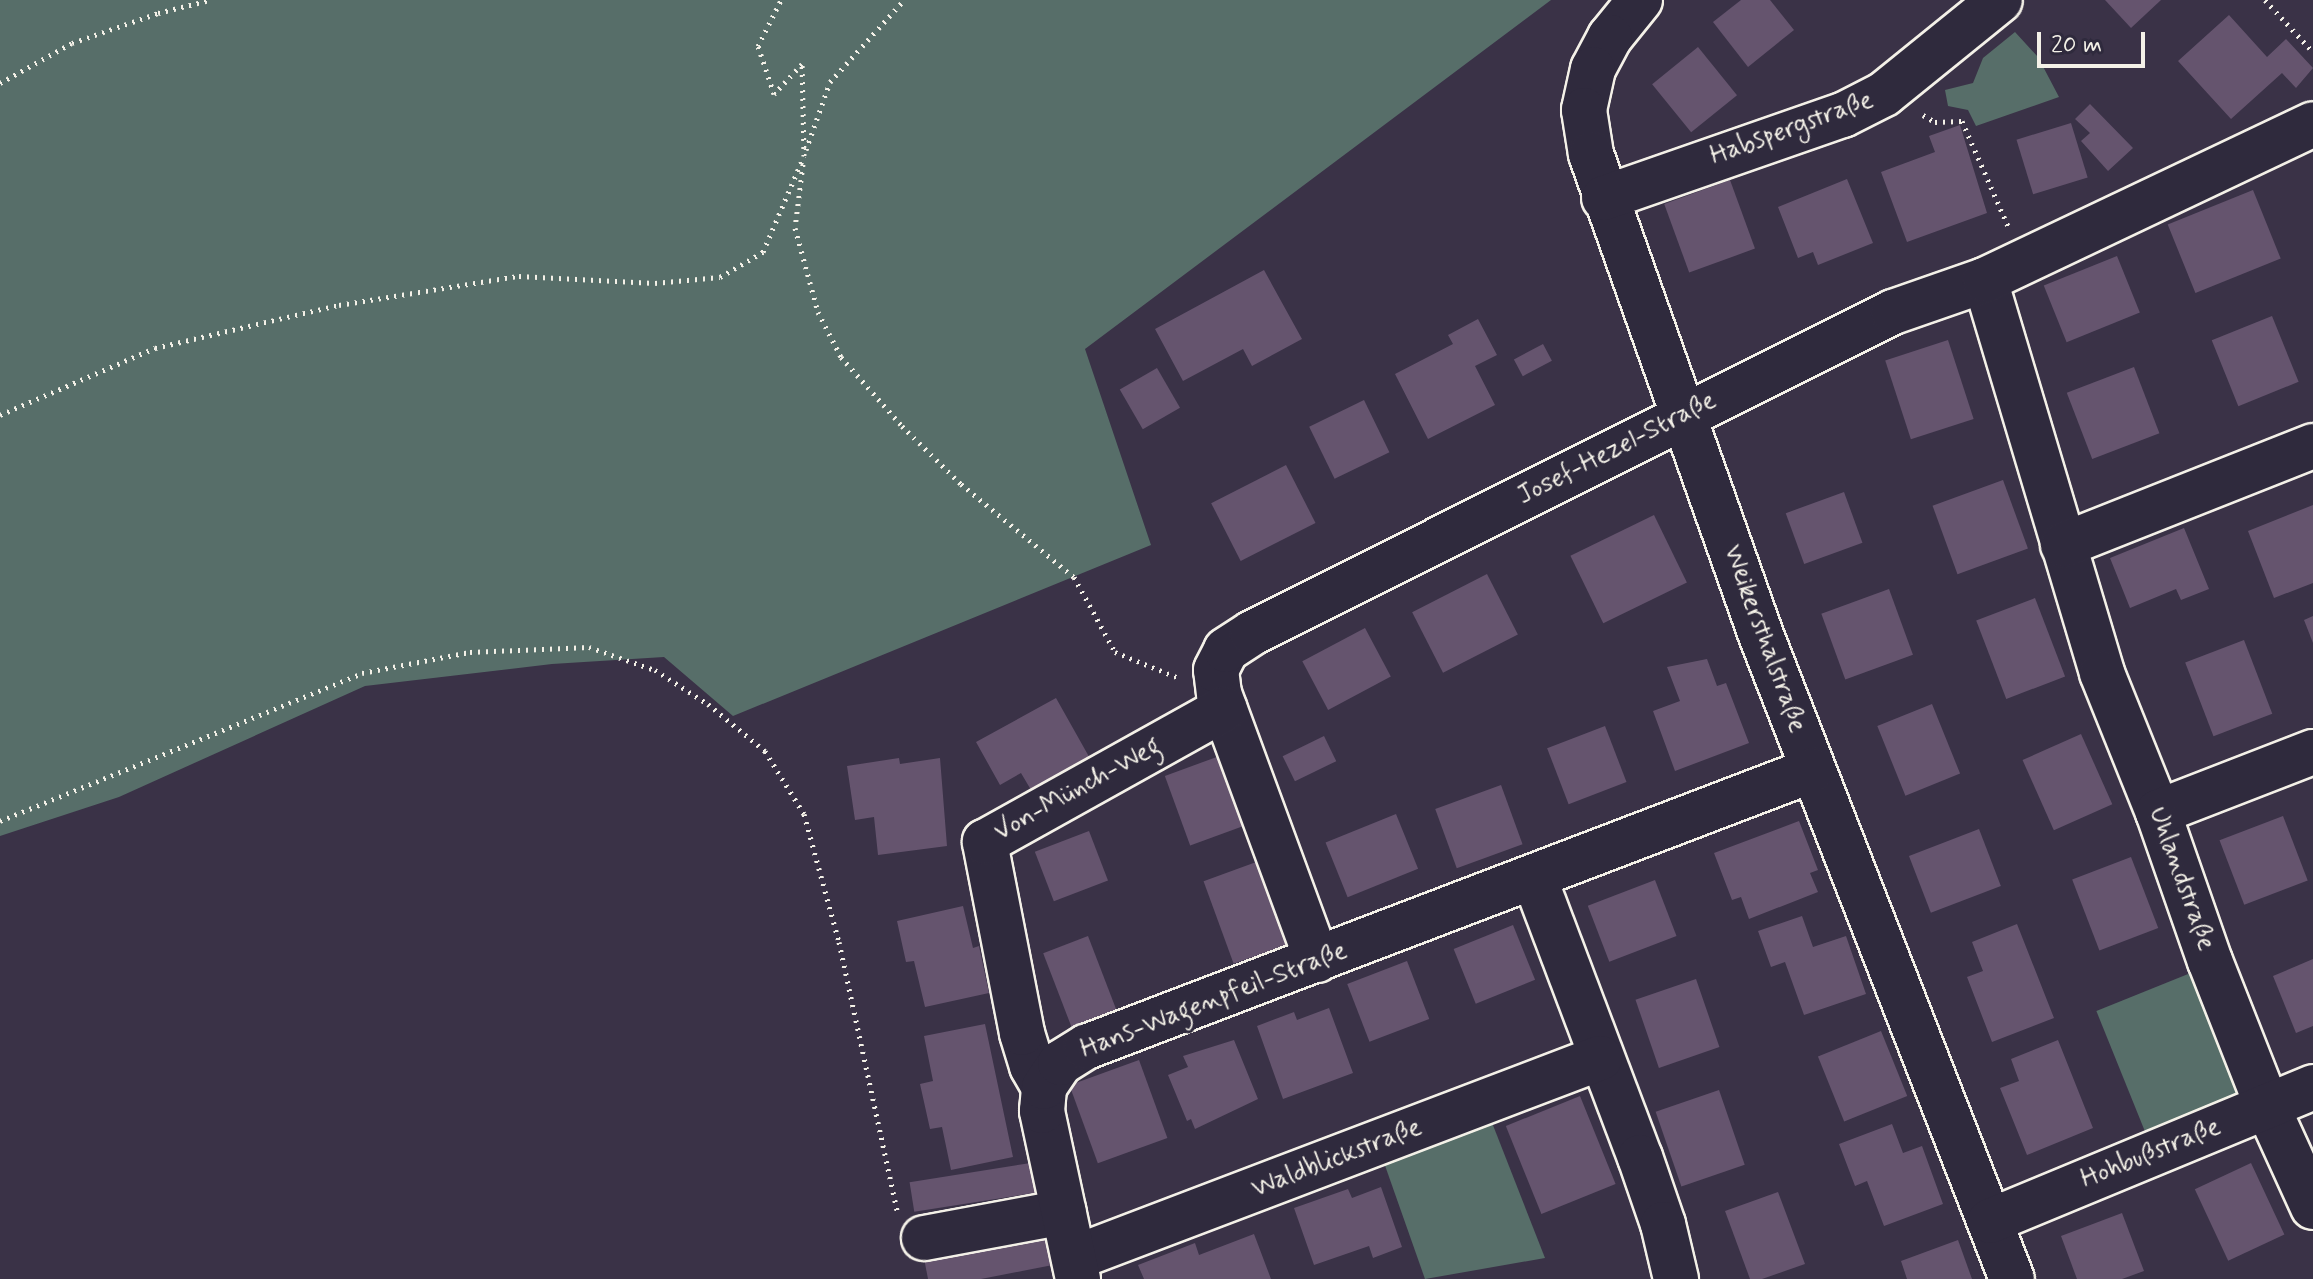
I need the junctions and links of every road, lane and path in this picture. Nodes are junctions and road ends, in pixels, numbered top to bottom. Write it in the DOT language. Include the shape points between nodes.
graph roads {
  1 [pos="210,0"];
  2 [pos="781,0"];
  3 [pos="904,0"];
  4 [pos="1640,0"];
  5 [pos="2000,0"];
  6 [pos="2265,0"];
  7 [pos="2313,52"];
  8 [pos="0,83"];
  9 [pos="1884,94"];
  10 [pos="2313,124"];
  11 [pos="804,156"];
  12 [pos="1604,198"];
  13 [pos="2023,262"];
  14 [pos="1985,280"];
  15 [pos="0,415"];
  16 [pos="1683,415"];
  17 [pos="2313,446"];
  18 [pos="2063,545"];
  19 [pos="1222,702"];
  20 [pos="2313,752"];
  21 [pos="1812,770"];
  22 [pos="2158,812"];
  23 [pos="0,821"];
  24 [pos="1534,877"];
  25 [pos="1317,960"];
  26 [pos="1600,1058"];
  27 [pos="1044,1087"];
  28 [pos="2313,1087"];
  29 [pos="2267,1106"];
  30 [pos="2313,1207"];
  31 [pos="1064,1212"];
  32 [pos="1990,1221"];
  33 [pos="912,1232"];
  34 [pos="1076,1269"];
  35 [pos="1676,1279"];
  36 [pos="2012,1279"];
  1 -- 8 [label="path" via="72,43"];
  2 -- 11 [label="path" via="758,46 774,94 802,64"];
  3 -- 11 [label="path" via="830,82"];
  4 -- 12 [label="street, Weikersthalstraße" via="1593,69 1584,110"];
  5 -- 9 [label="street, Habspergstraße"];
  6 -- 7 [label="path"];
  9 -- 12 [label="street, Habspergstraße" via="1843,115"];
  9 -- 13 [label="path" via="1935,122 1962,121"];
  10 -- 13 [label="street, Josef-Hezel-Straße"];
  11 -- 15 [label="path" via="763,252 720,277 655,283 519,276 339,305 155,348"];
  11 -- 19 [label="path" via="795,228 818,312 841,357 961,484 1074,577 1115,652"];
  12 -- 16 [label="street, Weikersthalstraße"];
  13 -- 14 [label="street, Josef-Hezel-Straße"];
  14 -- 16 [label="street, Josef-Hezel-Straße" via="1893,312"];
  14 -- 18 [label="street, Uhlandstraße"];
  16 -- 19 [label="street, Josef-Hezel-Straße" via="1252,633 1226,650 1216,670"];
  16 -- 21 [label="street, Weikersthalstraße"];
  17 -- 18 [label="street"];
  18 -- 22 [label="street, Uhlandstraße" via="2102,673"];
  19 -- 25 [label="street, Josef-Hezel-Straße"];
  19 -- 27 [label="street, Von-Münch-Weg" via="985,842 1022,1033"];
  20 -- 22 [label="street"];
  21 -- 24 [label="street, Hans-Wagenpfeil-Straße"];
  21 -- 32 [label="street, Weikersthalstraße"];
  22 -- 29 [label="street, Uhlandstraße"];
  23 -- 33 [label="path" via="362,673 470,652 589,647 655,670 708,704 765,751 804,814"];
  24 -- 25 [label="street, Hans-Wagenpfeil-Straße"];
  24 -- 26 [label="street"];
  25 -- 27 [label="street, Hans-Wagenpfeil-Straße" via="1086,1047 1060,1063"];
  26 -- 34 [label="street, Waldblickstraße"];
  26 -- 35 [label="street" via="1640,1157"];
  27 -- 31 [label="street" via="1042,1111"];
  28 -- 29 [label="street, Hohbußstraße"];
  29 -- 30 [label="street, Uhlandstraße"];
  29 -- 32 [label="street, Hohbußstraße"];
  31 -- 33 [label="street"];
  31 -- 34 [label="street"];
  32 -- 36 [label="street, Weikersthalstraße"];
}
